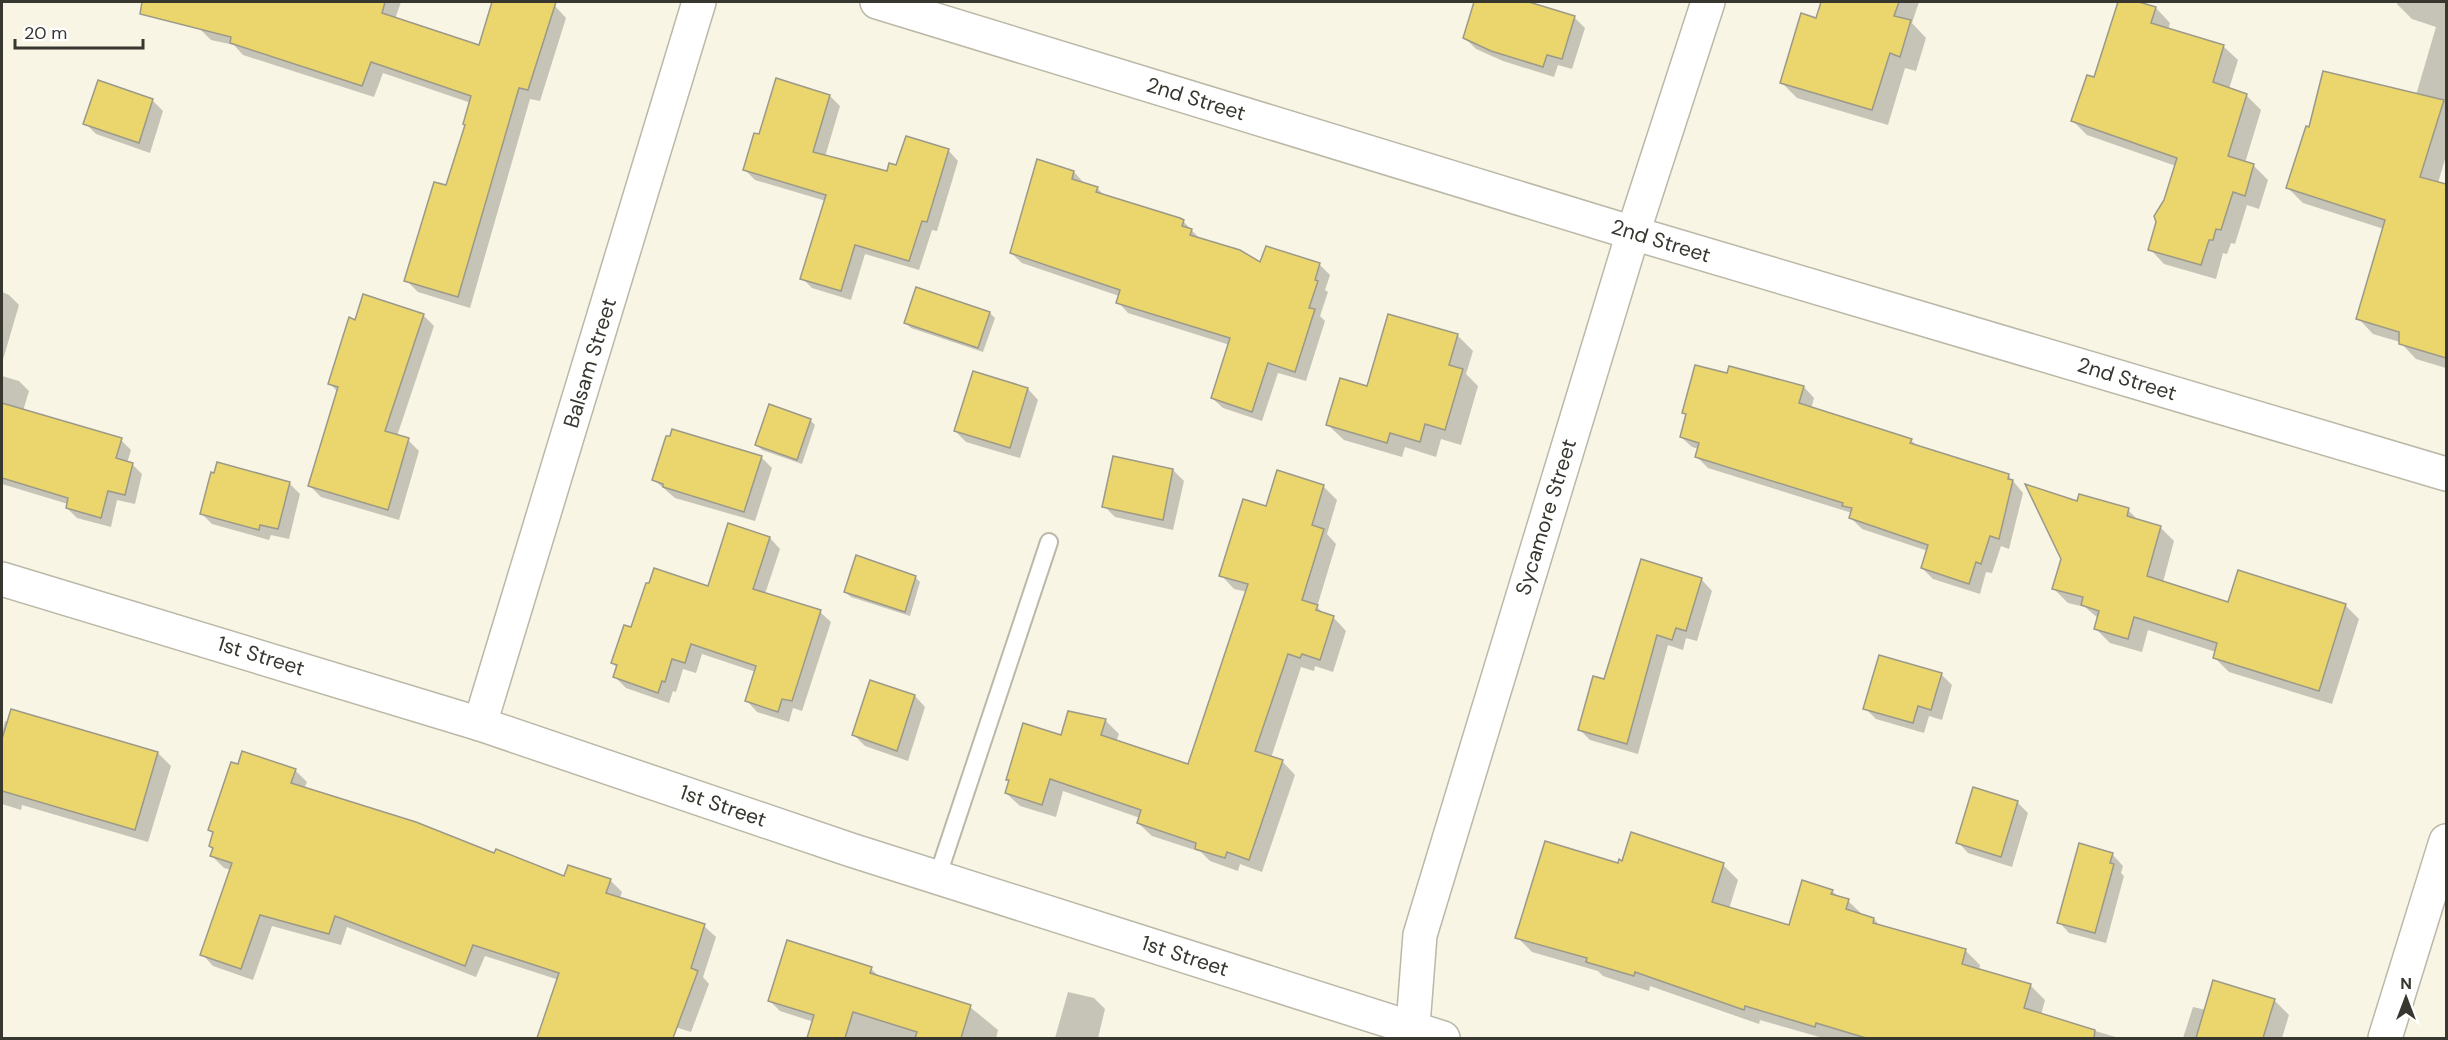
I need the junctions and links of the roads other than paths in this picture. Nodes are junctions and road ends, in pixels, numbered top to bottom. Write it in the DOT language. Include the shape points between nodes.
graph roads {
  1 [pos="699,2"];
  2 [pos="877,2"];
  3 [pos="1708,2"];
  4 [pos="1632,233"];
  5 [pos="2446,474"];
  6 [pos="1048,542"];
  7 [pos="2,579"];
  8 [pos="480,724"];
  9 [pos="2446,841"];
  10 [pos="937,878"];
  11 [pos="1423,1035"];
  12 [pos="2385,1038"];
  1 -- 8 [label="street, Balsam Street"];
  2 -- 4 [label="street, 2nd Street"];
  3 -- 4 [label="street, Sycamore Street"];
  4 -- 5 [label="street, 2nd Street"];
  4 -- 11 [label="street, Sycamore Street" via="1420,935"];
  6 -- 10 [label="lane"];
  7 -- 8 [label="street, 1st Street"];
  8 -- 10 [label="street, 1st Street"];
  9 -- 12 [label="street"];
  10 -- 11 [label="street, 1st Street"];
}
